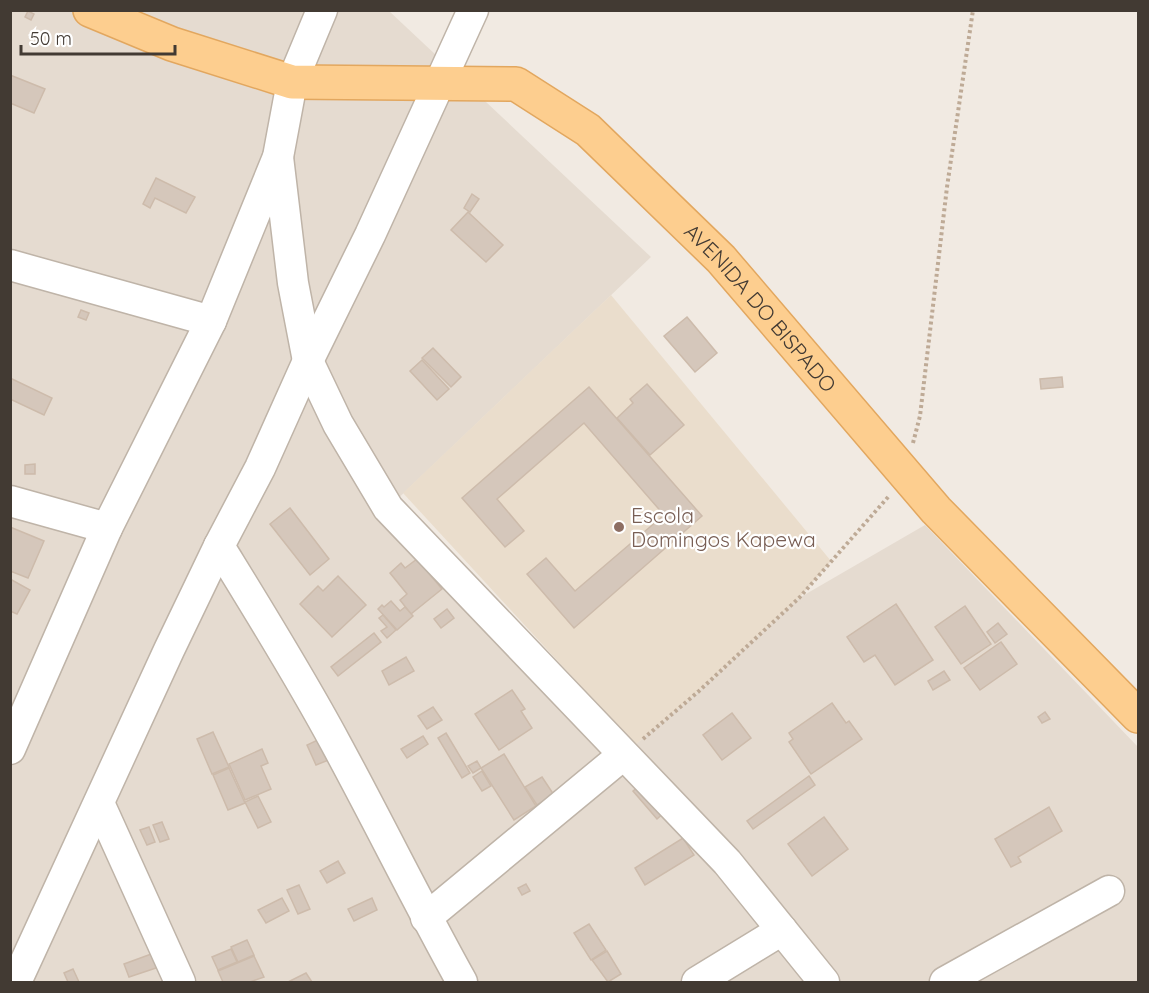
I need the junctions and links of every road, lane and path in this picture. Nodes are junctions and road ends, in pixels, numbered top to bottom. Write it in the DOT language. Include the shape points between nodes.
graph roads {
  1 [pos="90,10"];
  2 [pos="322,10"];
  3 [pos="473,10"];
  4 [pos="292,82"];
  5 [pos="440,82"];
  6 [pos="278,157"];
  7 [pos="12,269"];
  8 [pos="211,321"];
  9 [pos="308,361"];
  10 [pos="10,501"];
  11 [pos="107,528"];
  12 [pos="219,546"];
  13 [pos="1138,716"];
  14 [pos="10,749"];
  15 [pos="623,755"];
  16 [pos="99,803"];
  17 [pos="1109,891"];
  18 [pos="426,918"];
  19 [pos="782,930"];
  20 [pos="16,982"];
  21 [pos="180,982"];
  22 [pos="462,982"];
  23 [pos="696,982"];
  24 [pos="824,982"];
  25 [pos="945,982"];
  1 -- 4 [label="main road, AVENIDA DO BISPADO" via="172,44"];
  2 -- 4 [label="street"];
  3 -- 5 [label="street"];
  4 -- 5 [label="main road, AVENIDA DO BISPADO"];
  4 -- 6 [label="street"];
  5 -- 9 [label="street"];
  5 -- 13 [label="main road, AVENIDA DO BISPADO" via="516,84 588,130 721,259 936,510"];
  6 -- 8 [label="street"];
  6 -- 9 [label="street" via="293,283"];
  7 -- 8 [label="street"];
  8 -- 11 [label="street"];
  9 -- 12 [label="street" via="260,468"];
  9 -- 15 [label="street" via="338,424 388,508"];
  10 -- 11 [label="street"];
  11 -- 14 [label="street"];
  12 -- 16 [label="street"];
  12 -- 18 [label="street" via="330,732"];
  15 -- 18 [label="street"];
  15 -- 19 [label="street" via="727,862"];
  16 -- 20 [label="street"];
  16 -- 21 [label="street"];
  17 -- 25 [label="street"];
  18 -- 22 [label="street"];
  19 -- 23 [label="street"];
  19 -- 24 [label="street"];
}
